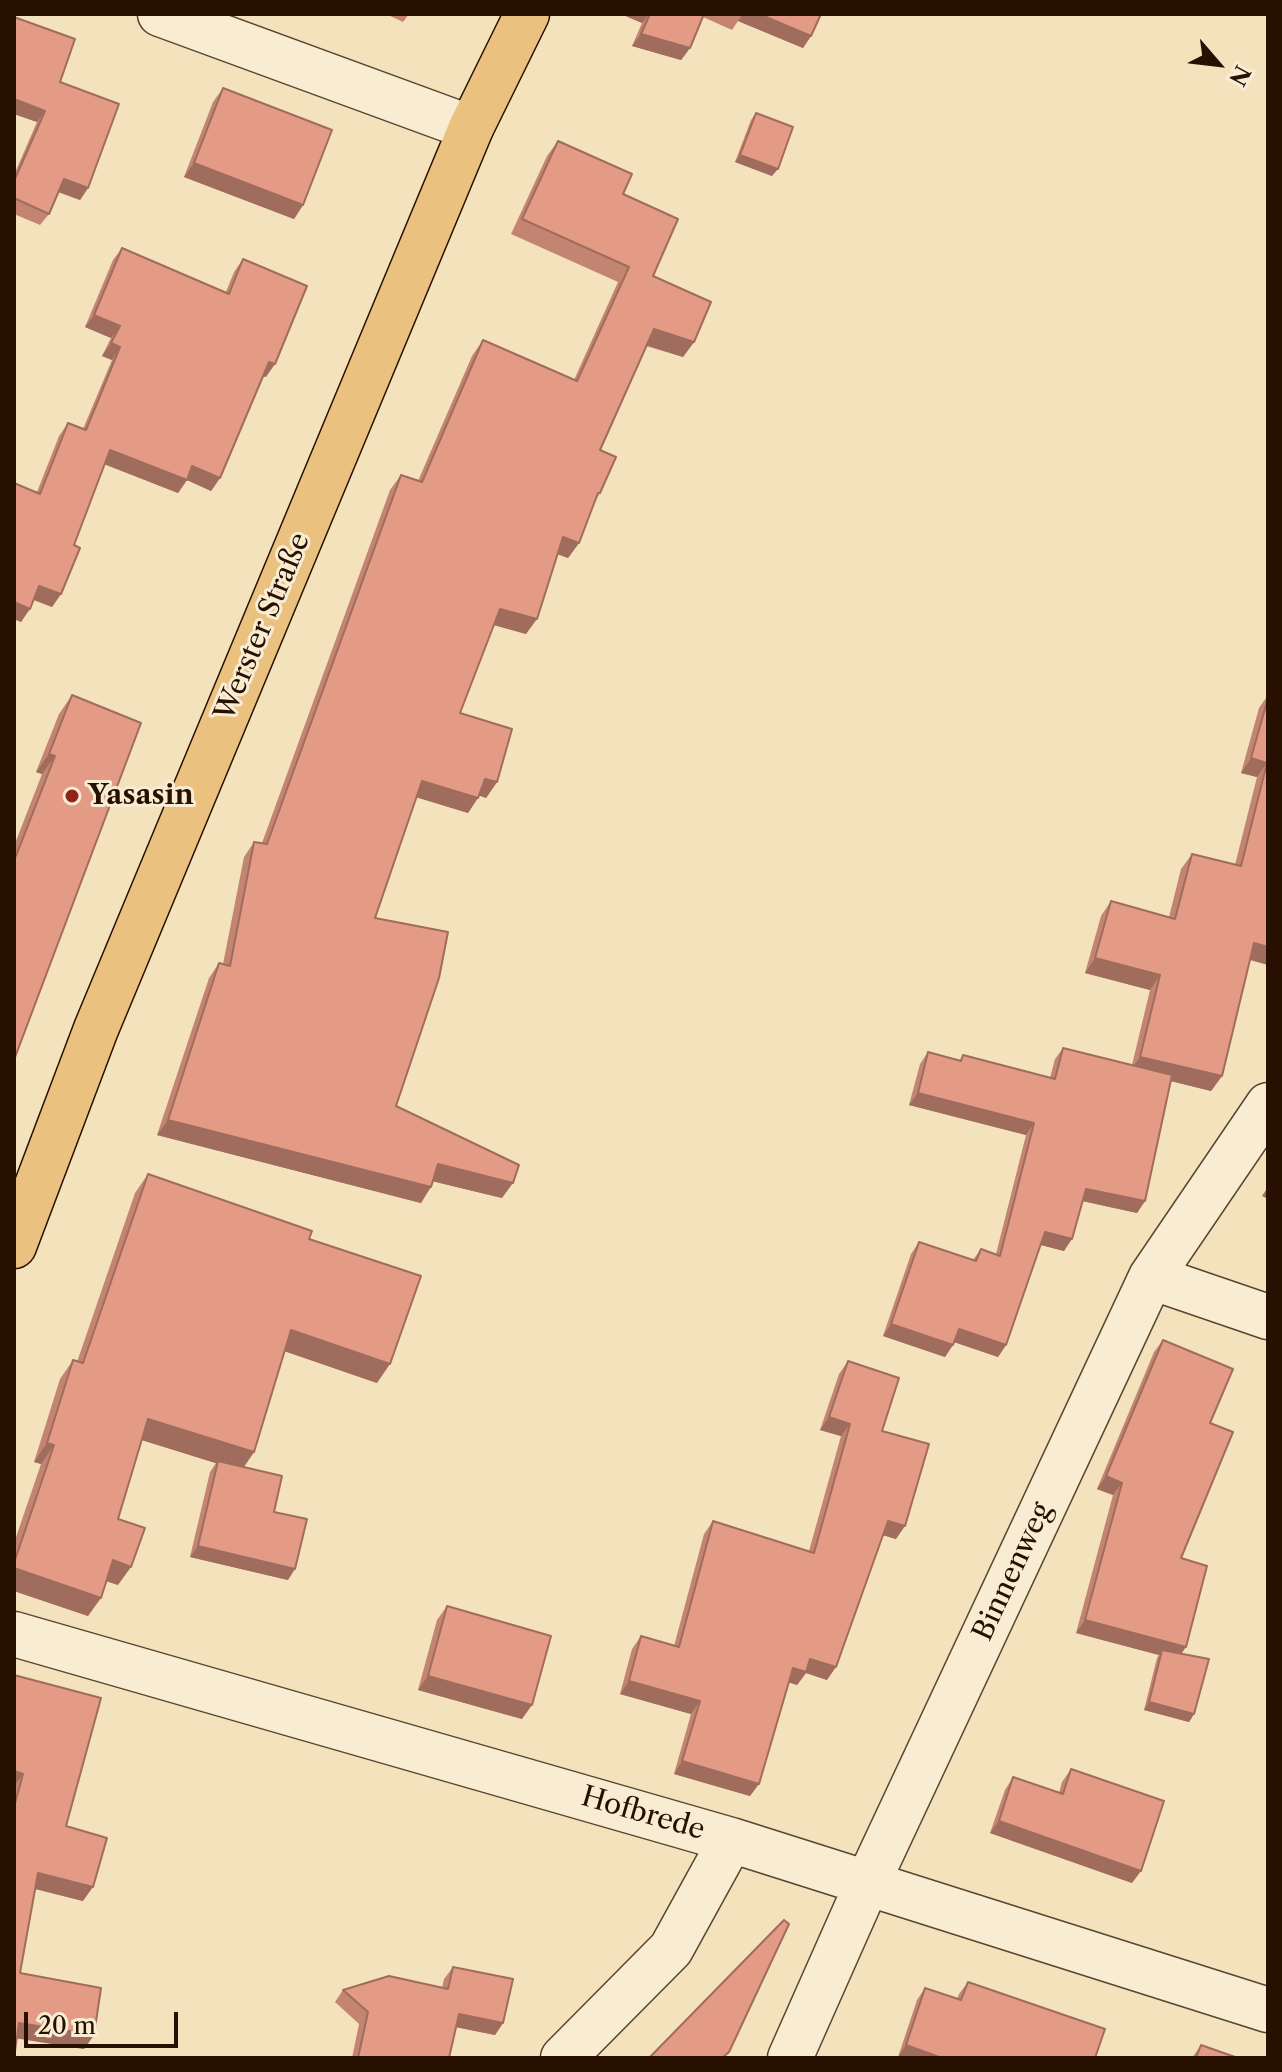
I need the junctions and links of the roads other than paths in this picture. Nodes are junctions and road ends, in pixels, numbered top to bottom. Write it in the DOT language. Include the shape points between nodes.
graph roads {
  1 [pos="160,14"];
  2 [pos="527,14"];
  3 [pos="471,128"];
  4 [pos="1268,1105"];
  5 [pos="14,1244"];
  6 [pos="1151,1277"];
  7 [pos="1268,1317"];
  8 [pos="14,1634"];
  9 [pos="731,1840"];
  10 [pos="868,1882"];
  11 [pos="1268,2010"];
  12 [pos="563,2058"];
  13 [pos="790,2058"];
  1 -- 3 [label="street"];
  2 -- 3 [label="main road, Werster Straße"];
  3 -- 5 [label="main road, Werster Straße" via="96,1029"];
  4 -- 6 [label="street, Binnenweg"];
  6 -- 7 [label="street"];
  6 -- 10 [label="street, Binnenweg"];
  8 -- 9 [label="street, Hofbrede"];
  9 -- 10 [label="street, Hofbrede"];
  9 -- 12 [label="street" via="671,1949"];
  10 -- 11 [label="street, Hofbrede"];
  10 -- 13 [label="street, Binnenweg"];
}
